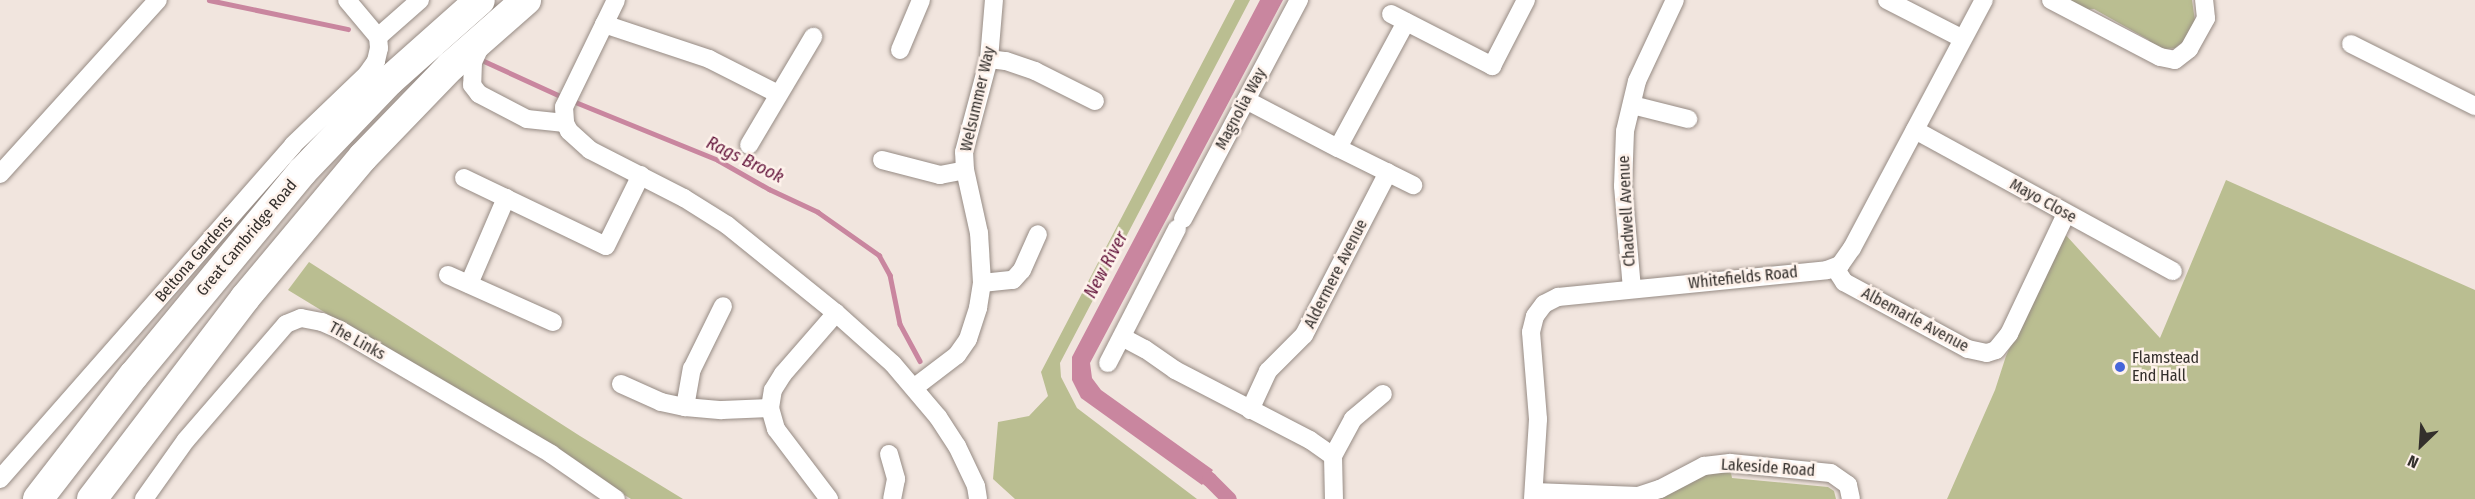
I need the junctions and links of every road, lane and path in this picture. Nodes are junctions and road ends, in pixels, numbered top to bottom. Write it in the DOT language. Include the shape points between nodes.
graph roads {
  1 [pos="158,0"];
  2 [pos="347,0"];
  3 [pos="420,0"];
  4 [pos="480,0"];
  5 [pos="526,0"];
  6 [pos="616,0"];
  7 [pos="921,0"];
  8 [pos="994,0"];
  9 [pos="1299,0"];
  10 [pos="1526,0"];
  11 [pos="1675,0"];
  12 [pos="1887,0"];
  13 [pos="1984,0"];
  14 [pos="2050,0"];
  15 [pos="2204,0"];
  16 [pos="604,24"];
  17 [pos="486,35"];
  18 [pos="378,37"];
  19 [pos="813,37"];
  20 [pos="1963,39"];
  21 [pos="2351,44"];
  22 [pos="900,50"];
  23 [pos="989,59"];
  24 [pos="778,94"];
  25 [pos="1246,100"];
  26 [pos="1095,101"];
  27 [pos="1632,105"];
  28 [pos="2475,106"];
  29 [pos="567,107"];
  30 [pos="1688,119"];
  31 [pos="1915,130"];
  32 [pos="749,144"];
  33 [pos="1338,148"];
  34 [pos="882,160"];
  35 [pos="965,170"];
  36 [pos="1388,172"];
  37 [pos="0,174"];
  38 [pos="641,175"];
  39 [pos="464,178"];
  40 [pos="1413,184"];
  41 [pos="506,198"];
  42 [pos="2066,214"];
  43 [pos="1038,234"];
  44 [pos="1835,268"];
  45 [pos="2173,271"];
  46 [pos="448,275"];
  47 [pos="982,283"];
  48 [pos="469,284"];
  49 [pos="1632,289"];
  50 [pos="723,306"];
  51 [pos="836,313"];
  52 [pos="553,322"];
  53 [pos="1122,337"];
  54 [pos="1108,363"];
  55 [pos="621,384"];
  56 [pos="915,387"];
  57 [pos="1383,394"];
  58 [pos="685,407"];
  59 [pos="770,408"];
  60 [pos="1250,410"];
  61 [pos="889,454"];
  62 [pos="1333,456"];
  63 [pos="0,479"];
  64 [pos="1534,496"];
  65 [pos="38,499"];
  66 [pos="92,499"];
  67 [pos="144,499"];
  68 [pos="615,499"];
  69 [pos="829,499"];
  70 [pos="892,499"];
  71 [pos="978,499"];
  72 [pos="1334,499"];
  73 [pos="1851,499"];
  1 -- 37 [label="street"];
  2 -- 18 [label="street"];
  3 -- 18 [label="street"];
  4 -- 65 [label="highway, Great Cambridge Road" via="390,80 302,172 134,375"];
  5 -- 17 [label="highway"];
  6 -- 16 [label="street"];
  7 -- 22 [label="street"];
  8 -- 23 [label="street, Welsummer Way"];
  9 -- 25 [label="street, Magnolia Way"];
  10 -- 33 [label="street" via="1492,66 1398,18"];
  11 -- 27 [label="street, Chadwell Avenue" via="1636,81"];
  12 -- 20 [label="street"];
  13 -- 20 [label="street"];
  14 -- 15 [label="street" via="2160,57 2175,60 2188,49 2206,18"];
  16 -- 24 [label="street" via="709,59"];
  16 -- 29 [label="street"];
  17 -- 29 [label="street" via="473,62 472,85 479,94 527,119"];
  17 -- 66 [label="highway" via="415,101 355,166 245,298"];
  18 -- 63 [label="street, Beltona Gardens" via="376,61 367,74 292,145"];
  19 -- 24 [label="street"];
  20 -- 31 [label="street"];
  21 -- 28 [label="street"];
  23 -- 26 [label="street" via="1035,71"];
  23 -- 35 [label="street, Welsummer Way" via="969,128"];
  24 -- 32 [label="street"];
  25 -- 33 [label="street"];
  25 -- 53 [label="street, Magnolia Way"];
  27 -- 30 [label="street"];
  27 -- 49 [label="street, Chadwell Avenue" via="1625,131 1623,186"];
  29 -- 38 [label="street" via="575,139"];
  31 -- 42 [label="street, Mayo Close"];
  31 -- 44 [label="street" via="1846,258"];
  33 -- 36 [label="street"];
  34 -- 35 [label="street" via="940,175"];
  35 -- 47 [label="street, Welsummer Way" via="980,233"];
  36 -- 40 [label="street"];
  36 -- 60 [label="street, Aldermere Avenue" via="1304,335 1268,371"];
  38 -- 41 [label="street" via="606,246"];
  38 -- 51 [label="street" via="727,225"];
  39 -- 41 [label="street"];
  41 -- 48 [label="street"];
  42 -- 44 [label="street, Albemarle Avenue" via="2009,334 1996,350 1987,353 1968,349 1844,282"];
  42 -- 45 [label="street, Mayo Close"];
  43 -- 47 [label="street" via="1023,270 1013,280"];
  44 -- 49 [label="street, Whitefields Road"];
  46 -- 48 [label="street"];
  47 -- 56 [label="street, Welsummer Way" via="973,326 962,350"];
  48 -- 52 [label="street"];
  49 -- 64 [label="street, Whitefields Road" via="1558,297 1544,304 1535,316 1531,332 1538,419"];
  50 -- 58 [label="street" via="692,369"];
  51 -- 56 [label="street"];
  51 -- 59 [label="street" via="783,374 773,390"];
  53 -- 54 [label="street, Magnolia Way"];
  53 -- 60 [label="street"];
  55 -- 58 [label="street" via="661,402"];
  56 -- 71 [label="street" via="957,446"];
  57 -- 62 [label="street" via="1353,419"];
  58 -- 59 [label="street"];
  59 -- 69 [label="street" via="776,429"];
  60 -- 62 [label="street"];
  61 -- 70 [label="street" via="896,478"];
  62 -- 72 [label="street"];
  64 -- 73 [label="street, Lakeside Road" via="1628,498 1650,493 1704,466 1730,463 1831,473 1844,481"];
  67 -- 68 [label="street, The Links" via="186,440 286,324 301,318 340,330 551,454"];
}
